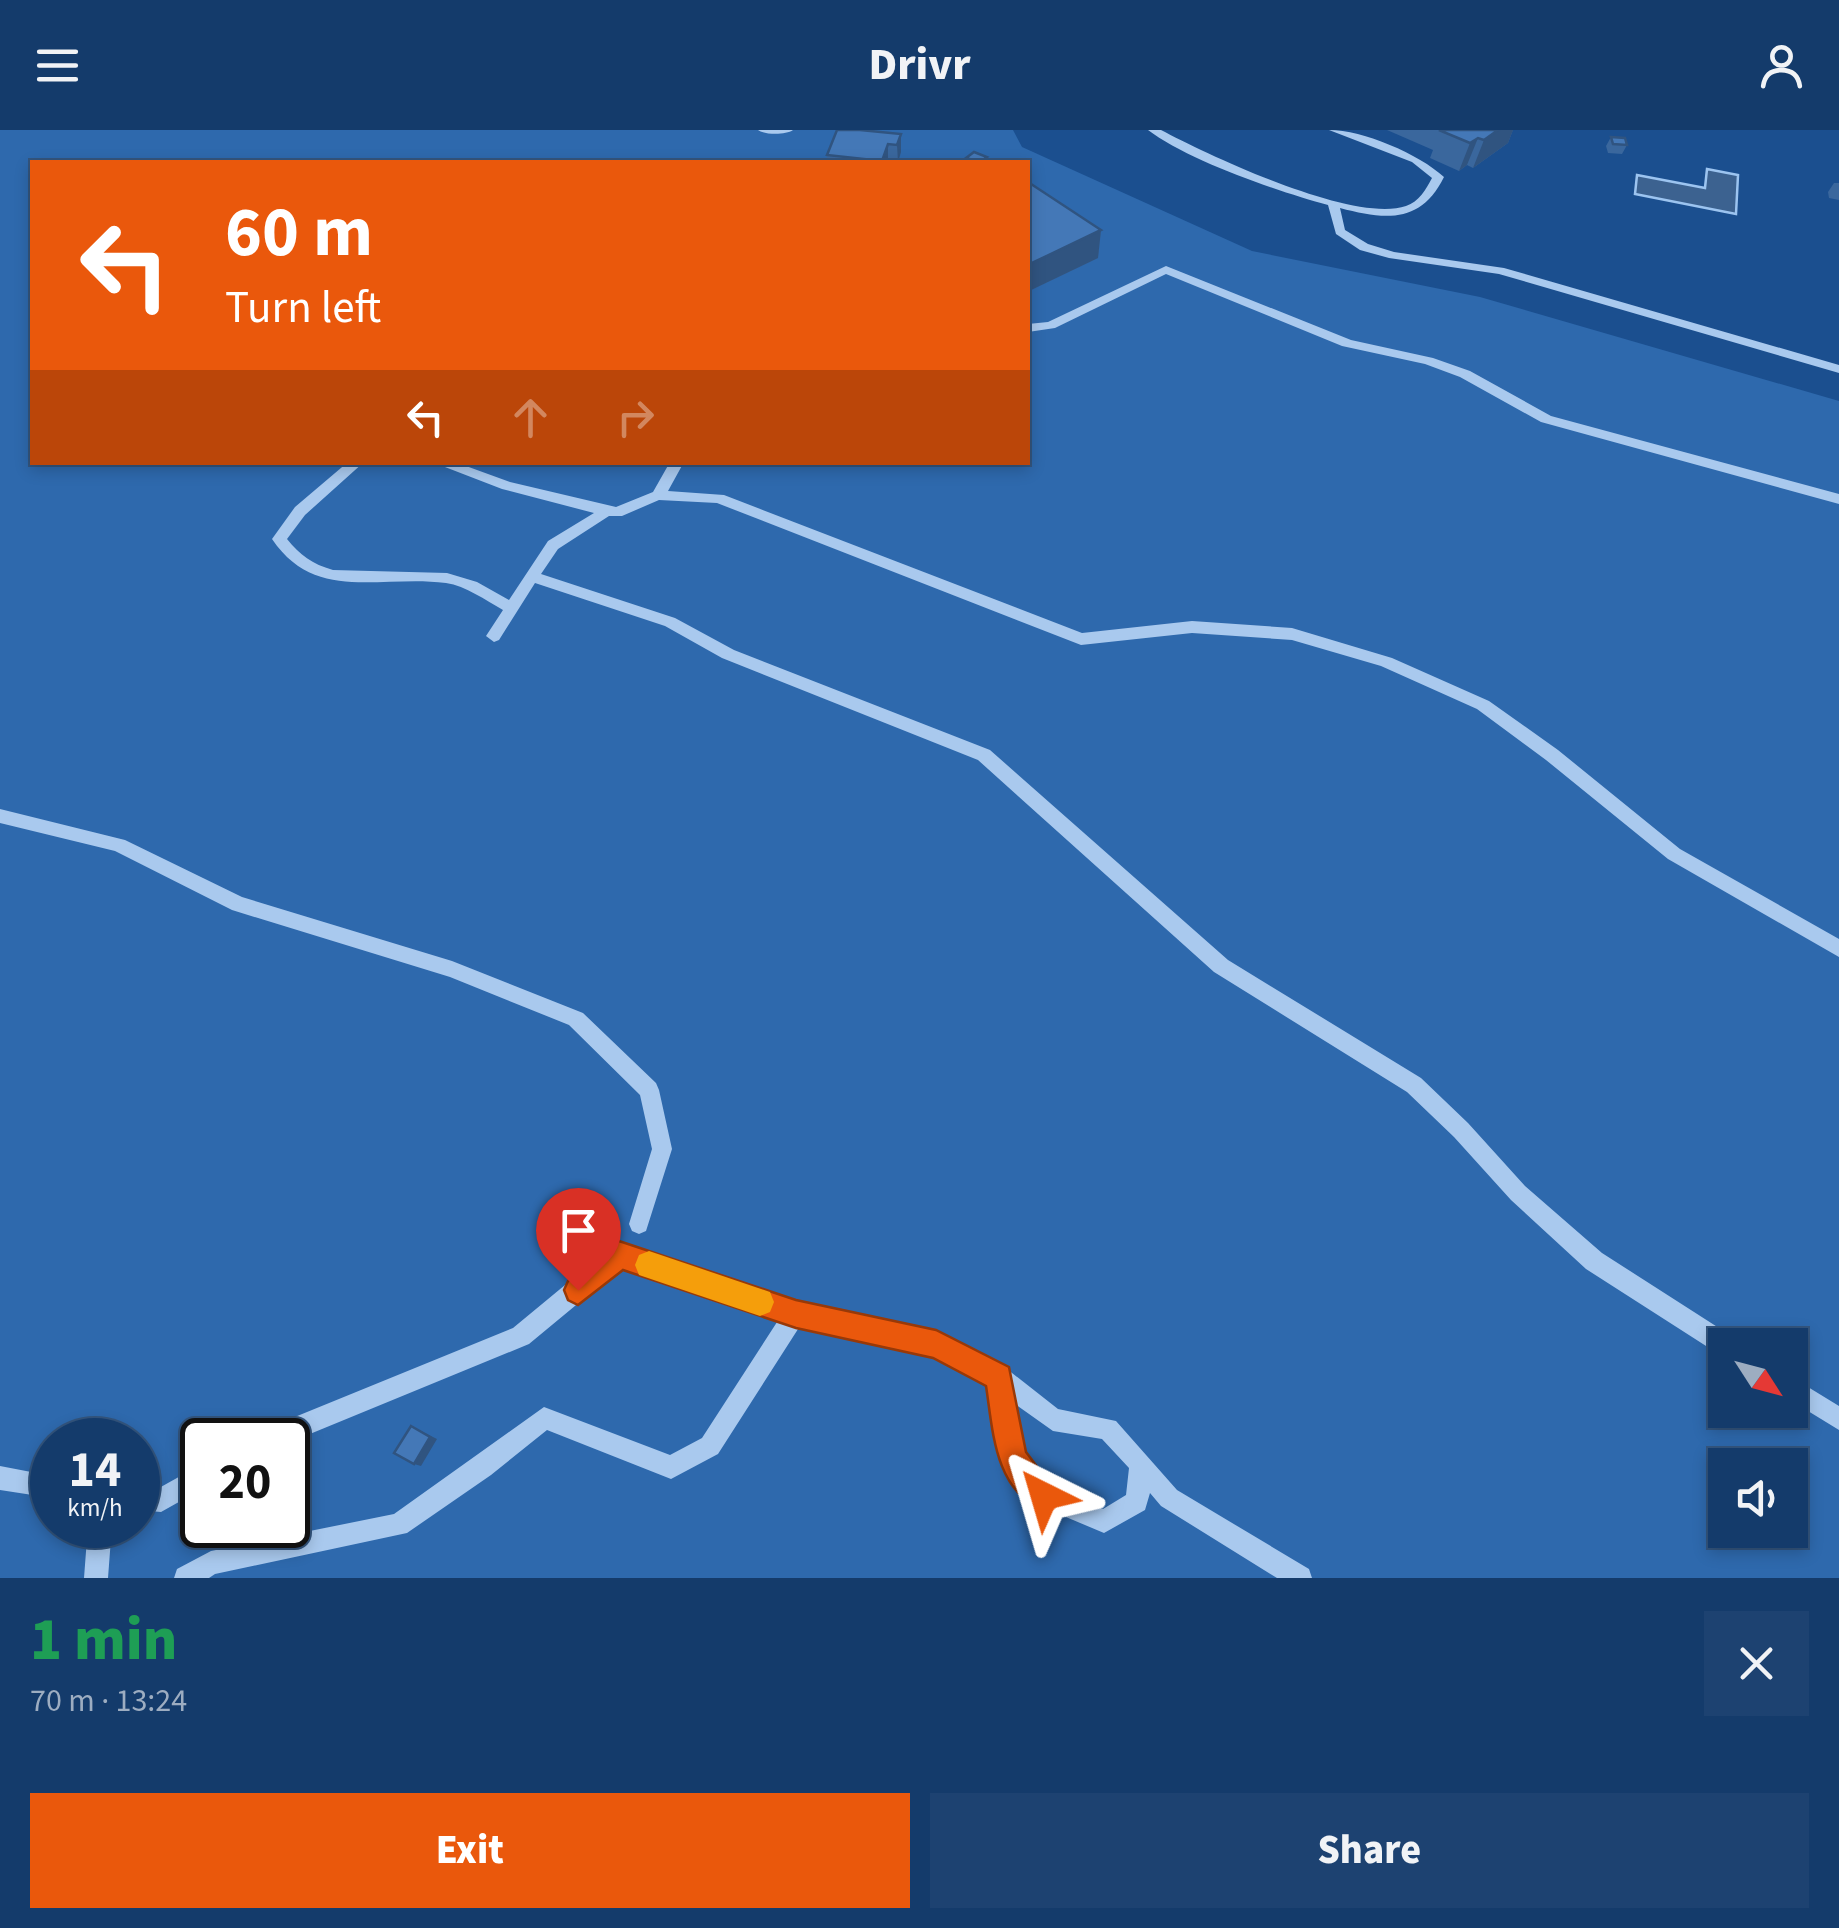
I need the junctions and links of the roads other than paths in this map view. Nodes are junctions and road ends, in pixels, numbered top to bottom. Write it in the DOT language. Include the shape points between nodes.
graph roads {
  1 [pos="762,130"];
  2 [pos="788,130"];
  3 [pos="1153,130"];
  4 [pos="1334,130"];
  5 [pos="1332,203"];
  6 [pos="1030,328"];
  7 [pos="1839,369"];
  8 [pos="354,465"];
  9 [pos="448,465"];
  10 [pos="675,465"];
  11 [pos="658,495"];
  12 [pos="1839,499"];
  13 [pos="607,511"];
  14 [pos="532,576"];
  15 [pos="512,608"];
  16 [pos="494,636"];
  17 [pos="0,816"];
  18 [pos="1839,948"];
  19 [pos="638,1224"];
  20 [pos="796,1314"];
  21 [pos="1708,1333"];
  22 [pos="999,1377"];
  23 [pos="1808,1399"];
  24 [pos="1839,1419"];
  25 [pos="310,1422"];
  26 [pos="1141,1464"];
  27 [pos="0,1478"];
  28 [pos="30,1483"];
  29 [pos="98,1548"];
  30 [pos="96,1578"];
  31 [pos="186,1578"];
  32 [pos="1300,1578"];
  1 -- 2 [label="lane"];
  3 -- 5 [label="lane"];
  4 -- 5 [label="lane" via="1416,160 1438,177 1429,196 1410,209 1382,214"];
  5 -- 7 [label="lane" via="1340,232 1364,247 1500,271"];
  6 -- 12 [label="lane" via="1051,325 1166,270 1346,343 1465,374 1546,419"];
  8 -- 15 [label="lane" via="300,511 279,539 288,554 332,575 450,578"];
  9 -- 13 [label="lane"];
  10 -- 11 [label="lane"];
  11 -- 13 [label="lane"];
  11 -- 18 [label="lane" via="719,498 1080,639 1192,627 1292,634 1386,662 1482,705 1674,854"];
  13 -- 14 [label="lane" via="553,545"];
  14 -- 15 [label="lane"];
  14 -- 21 [label="lane" via="670,622 728,654 984,755 1221,966 1414,1085 1594,1260"];
  15 -- 16 [label="lane"];
  17 -- 19 [label="lane" via="118,845 238,904 452,969 576,1019 650,1090 662,1150"];
  20 -- 22 [label="lane" via="936,1345"];
  20 -- 25 [label="lane" via="619,1255 521,1336"];
  20 -- 31 [label="lane" via="710,1446 670,1467 544,1418 399,1525 211,1563"];
  22 -- 26 [label="lane" via="1053,1420 1108,1429"];
  22 -- 26 [label="lane" via="1012,1459 1044,1496 1104,1520 1137,1502"];
  23 -- 24 [label="lane"];
  26 -- 32 [label="lane" via="1169,1498"];
  27 -- 28 [label="lane"];
  29 -- 30 [label="lane"];
}
